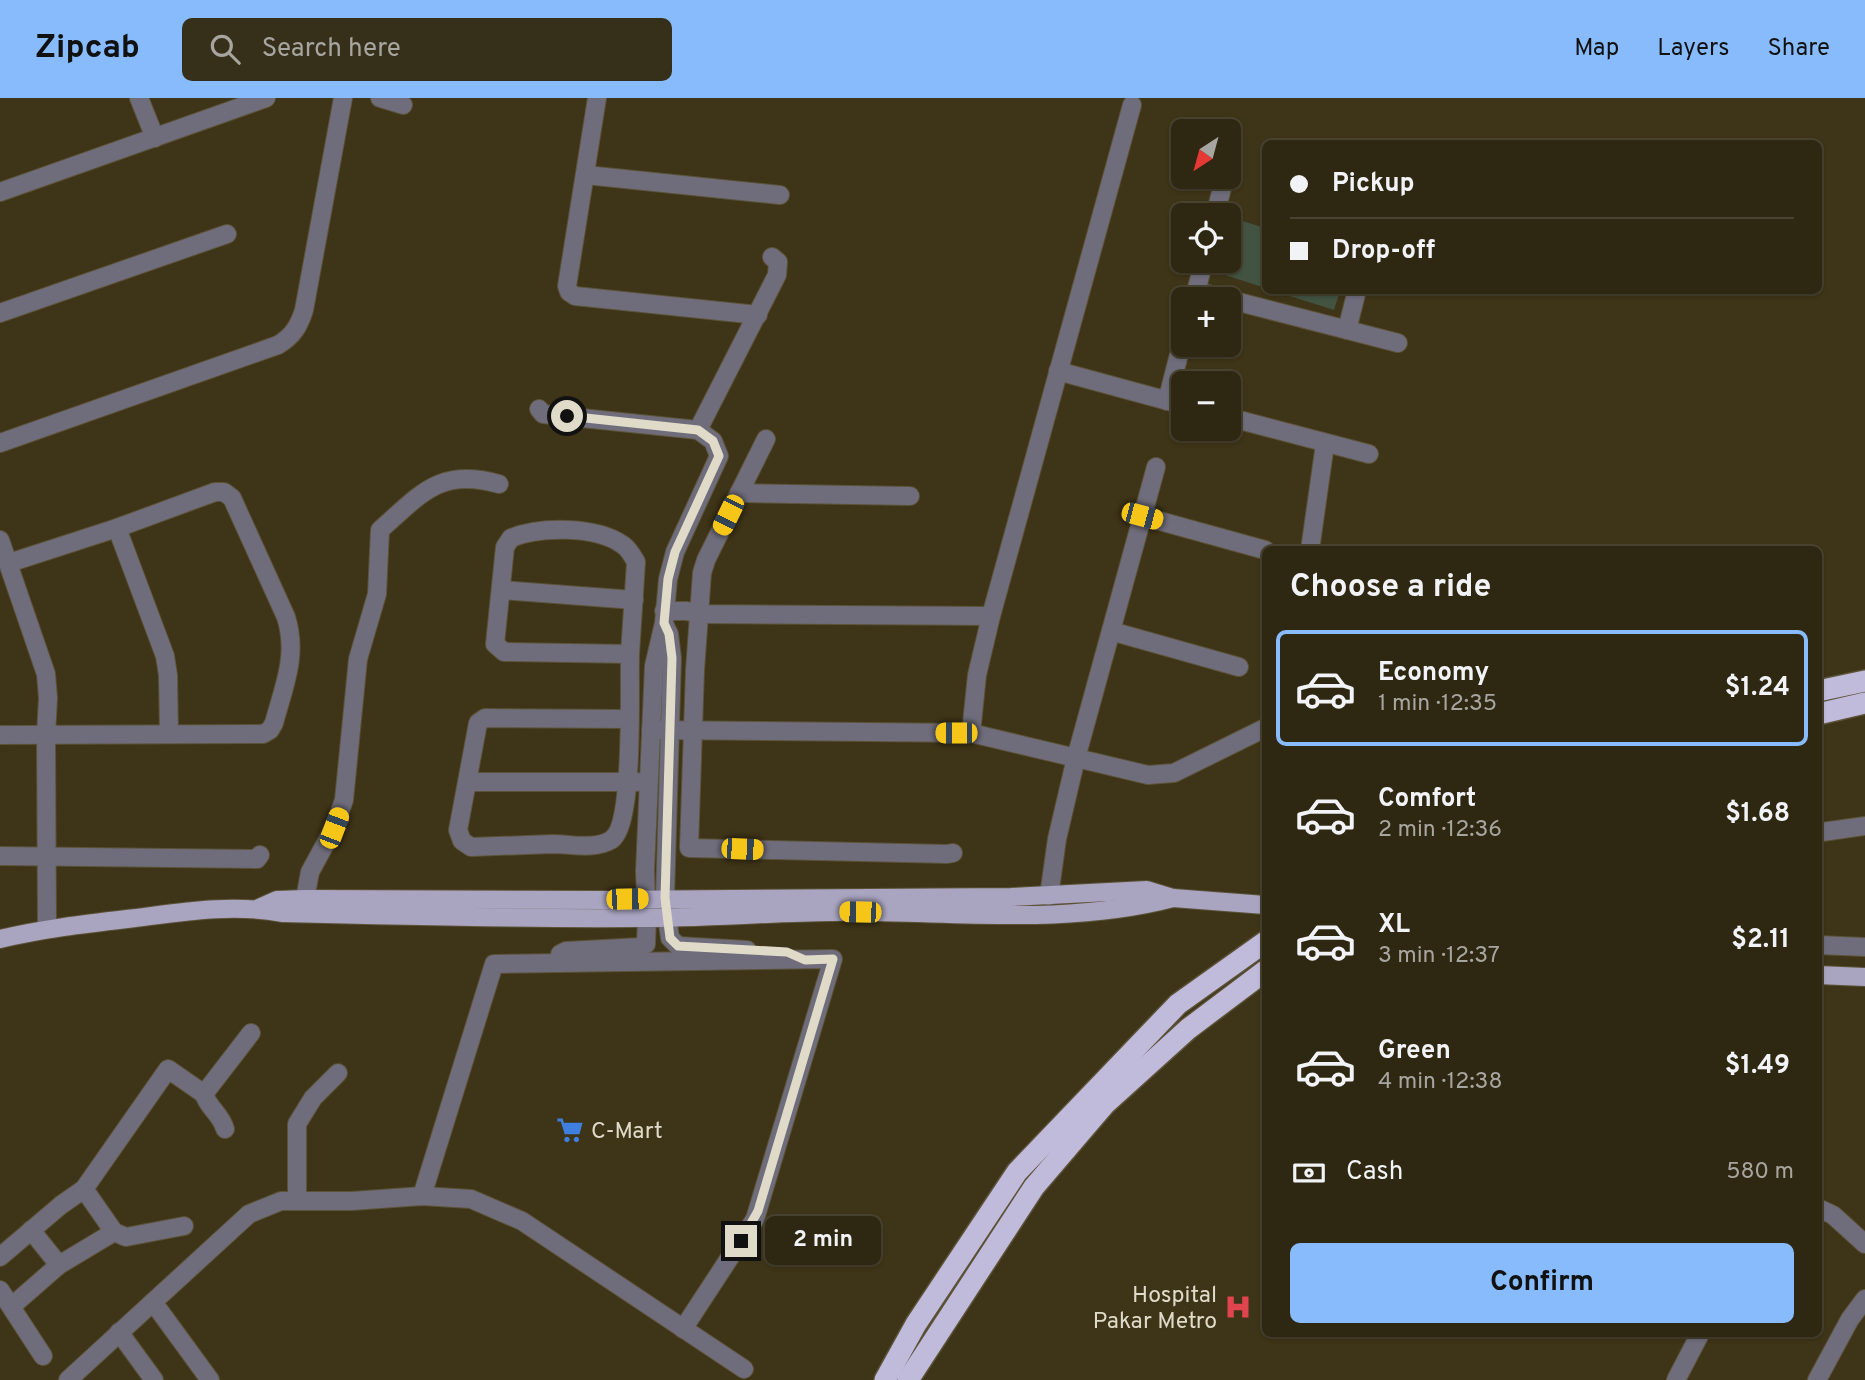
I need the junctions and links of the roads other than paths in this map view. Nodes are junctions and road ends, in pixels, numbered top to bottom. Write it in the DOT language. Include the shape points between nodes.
graph roads {
  1 [pos="139,98"];
  2 [pos="266,98"];
  3 [pos="343,98"];
  4 [pos="380,98"];
  5 [pos="597,98"];
  6 [pos="403,105"];
  7 [pos="1132,106"];
  8 [pos="155,138"];
  9 [pos="586,175"];
  10 [pos="0,192"];
  11 [pos="780,195"];
  12 [pos="227,234"];
  13 [pos="772,257"];
  14 [pos="1356,294"];
  15 [pos="1241,306"];
  16 [pos="0,313"];
  17 [pos="758,314"];
  18 [pos="1348,330"];
  19 [pos="1398,343"];
  20 [pos="1058,371"];
  21 [pos="1171,402"];
  22 [pos="538,409"];
  23 [pos="1241,421"];
  24 [pos="698,430"];
  25 [pos="766,439"];
  26 [pos="0,443"];
  27 [pos="1325,443"];
  28 [pos="1369,454"];
  29 [pos="1156,467"];
  30 [pos="499,484"];
  31 [pos="739,493"];
  32 [pos="910,496"];
  33 [pos="1142,516"];
  34 [pos="117,528"];
  35 [pos="0,540"];
  36 [pos="1311,546"];
  37 [pos="1262,549"];
  38 [pos="9,563"];
  39 [pos="502,590"];
  40 [pos="634,600"];
  41 [pos="700,614"];
  42 [pos="991,616"];
  43 [pos="664,617"];
  44 [pos="1111,631"];
  45 [pos="630,654"];
  46 [pos="1239,667"];
  47 [pos="1865,681"];
  48 [pos="1822,690"];
  49 [pos="1865,703"];
  50 [pos="1822,713"];
  51 [pos="629,719"];
  52 [pos="1262,729"];
  53 [pos="651,730"];
  54 [pos="670,730"];
  55 [pos="693,730"];
  56 [pos="971,733"];
  57 [pos="169,734"];
  58 [pos="0,735"];
  59 [pos="46,735"];
  60 [pos="1076,758"];
  61 [pos="468,782"];
  62 [pos="628,782"];
  63 [pos="649,782"];
  64 [pos="1865,826"];
  65 [pos="1822,832"];
  66 [pos="953,853"];
  67 [pos="260,855"];
  68 [pos="0,856"];
  69 [pos="46,856"];
  70 [pos="1049,895"];
  71 [pos="665,898"];
  72 [pos="1173,898"];
  73 [pos="305,899"];
  74 [pos="646,899"];
  75 [pos="1262,905"];
  76 [pos="259,908"];
  77 [pos="647,918"];
  78 [pos="667,918"];
  79 [pos="47,928"];
  80 [pos="0,939"];
  81 [pos="1262,944"];
  82 [pos="1822,945"];
  83 [pos="1865,947"];
  84 [pos="805,960"];
  85 [pos="541,963"];
  86 [pos="1262,973"];
  87 [pos="1822,975"];
  88 [pos="1865,977"];
  89 [pos="251,1033"];
  90 [pos="338,1073"];
  91 [pos="204,1094"];
  92 [pos="225,1129"];
  93 [pos="84,1189"];
  94 [pos="422,1196"];
  95 [pos="297,1201"];
  96 [pos="1822,1210"];
  97 [pos="184,1226"];
  98 [pos="31,1230"];
  99 [pos="114,1232"];
  100 [pos="1865,1244"];
  101 [pos="0,1257"];
  102 [pos="59,1265"];
  103 [pos="0,1290"];
  104 [pos="1865,1299"];
  105 [pos="153,1302"];
  106 [pos="12,1306"];
  107 [pos="683,1329"];
  108 [pos="119,1332"];
  109 [pos="1698,1337"];
  110 [pos="43,1356"];
  111 [pos="744,1369"];
  112 [pos="1821,1378"];
  113 [pos="68,1380"];
  114 [pos="154,1380"];
  115 [pos="210,1380"];
  116 [pos="885,1380"];
  117 [pos="908,1380"];
  118 [pos="1676,1380"];
  1 -- 8 [label="street"];
  2 -- 8 [label="street"];
  3 -- 26 [label="street" via="304,310 290,337"];
  4 -- 6 [label="street"];
  5 -- 9 [label="street"];
  7 -- 20 [label="street"];
  8 -- 10 [label="street"];
  9 -- 11 [label="street"];
  9 -- 17 [label="street" via="569,292"];
  12 -- 16 [label="street"];
  13 -- 17 [label="street" via="778,262 777,275"];
  14 -- 18 [label="street"];
  15 -- 18 [label="street"];
  17 -- 24 [label="street"];
  18 -- 19 [label="street"];
  20 -- 21 [label="street"];
  20 -- 42 [label="street"];
  22 -- 24 [label="street" via="543,414"];
  23 -- 27 [label="street"];
  24 -- 43 [label="street" via="713,441 719,456 675,552"];
  25 -- 31 [label="street"];
  27 -- 28 [label="street"];
  27 -- 36 [label="street"];
  29 -- 33 [label="street"];
  30 -- 73 [label="street" via="475,477 442,483 420,495 380,530 377,594 358,659 344,800 310,872"];
  31 -- 32 [label="street"];
  31 -- 41 [label="street" via="702,573"];
  33 -- 37 [label="street"];
  33 -- 44 [label="street"];
  34 -- 38 [label="street"];
  34 -- 57 [label="street" via="165,656"];
  34 -- 57 [label="street" via="224,492 232,498 292,636 292,655 270,730 263,734"];
  35 -- 38 [label="street"];
  38 -- 59 [label="street" via="46,674"];
  39 -- 40 [label="street"];
  39 -- 40 [label="street" via="505,547 511,538 549,531 590,531 611,537 630,551 636,562"];
  39 -- 45 [label="street" via="494,638 500,651"];
  40 -- 45 [label="street"];
  41 -- 42 [label="street"];
  41 -- 43 [label="street" via="687,611"];
  41 -- 55 [label="street"];
  42 -- 56 [label="street" via="976,675"];
  43 -- 53 [label="street" via="654,666"];
  43 -- 54 [label="street" via="672,658"];
  44 -- 46 [label="street"];
  44 -- 60 [label="street"];
  45 -- 51 [label="street"];
  47 -- 48 [label="highway"];
  49 -- 50 [label="highway"];
  51 -- 61 [label="street" via="483,719 478,723"];
  51 -- 62 [label="street"];
  52 -- 60 [label="street" via="1161,776"];
  53 -- 54 [label="street"];
  53 -- 63 [label="street"];
  54 -- 55 [label="street"];
  54 -- 71 [label="street"];
  55 -- 56 [label="street"];
  55 -- 66 [label="street" via="689,848"];
  56 -- 60 [label="street"];
  57 -- 59 [label="street"];
  58 -- 59 [label="street"];
  59 -- 69 [label="street"];
  60 -- 70 [label="street"];
  61 -- 62 [label="street"];
  61 -- 62 [label="street" via="458,830 462,841 471,847 590,846 611,840 620,831"];
  62 -- 63 [label="street"];
  63 -- 74 [label="street"];
  64 -- 65 [label="street"];
  67 -- 69 [label="street" via="257,859"];
  68 -- 69 [label="street"];
  69 -- 79 [label="street"];
  70 -- 71 [label="main road"];
  70 -- 72 [label="main road" via="1147,890"];
  71 -- 74 [label="main road"];
  71 -- 78 [label="main road"];
  72 -- 75 [label="main road"];
  72 -- 78 [label="main road" via="1139,907 1050,914 832,912"];
  73 -- 74 [label="main road"];
  73 -- 76 [label="main road" via="277,900"];
  74 -- 77 [label="main road"];
  76 -- 77 [label="main road" via="282,913"];
  76 -- 79 [label="main road"];
  77 -- 78 [label="main road"];
  77 -- 85 [label="street" via="646,944 641,947 566,951"];
  78 -- 84 [label="street" via="670,938 678,946 787,952"];
  79 -- 80 [label="main road"];
  81 -- 116 [label="highway" via="1178,1004 1017,1172 916,1324"];
  82 -- 83 [label="street"];
  84 -- 85 [label="street"];
  84 -- 107 [label="street" via="833,959 758,1211"];
  85 -- 94 [label="street" via="494,964"];
  86 -- 117 [label="highway" via="1188,1028 1105,1104 1034,1187"];
  87 -- 88 [label="main road"];
  89 -- 91 [label="street"];
  90 -- 95 [label="street" via="313,1098 297,1124"];
  91 -- 92 [label="street"];
  91 -- 93 [label="street" via="168,1069"];
  93 -- 98 [label="street"];
  93 -- 99 [label="street"];
  94 -- 95 [label="street"];
  94 -- 107 [label="street" via="471,1199 522,1221"];
  95 -- 105 [label="street" via="281,1201 248,1214"];
  96 -- 100 [label="street"];
  97 -- 99 [label="street" via="126,1237"];
  98 -- 101 [label="street"];
  98 -- 102 [label="street"];
  99 -- 102 [label="street"];
  102 -- 106 [label="street"];
  103 -- 106 [label="street"];
  104 -- 112 [label="street"];
  105 -- 108 [label="street"];
  105 -- 115 [label="street"];
  106 -- 110 [label="street"];
  107 -- 111 [label="street"];
  108 -- 113 [label="street"];
  108 -- 114 [label="street"];
  109 -- 118 [label="street"];
}
